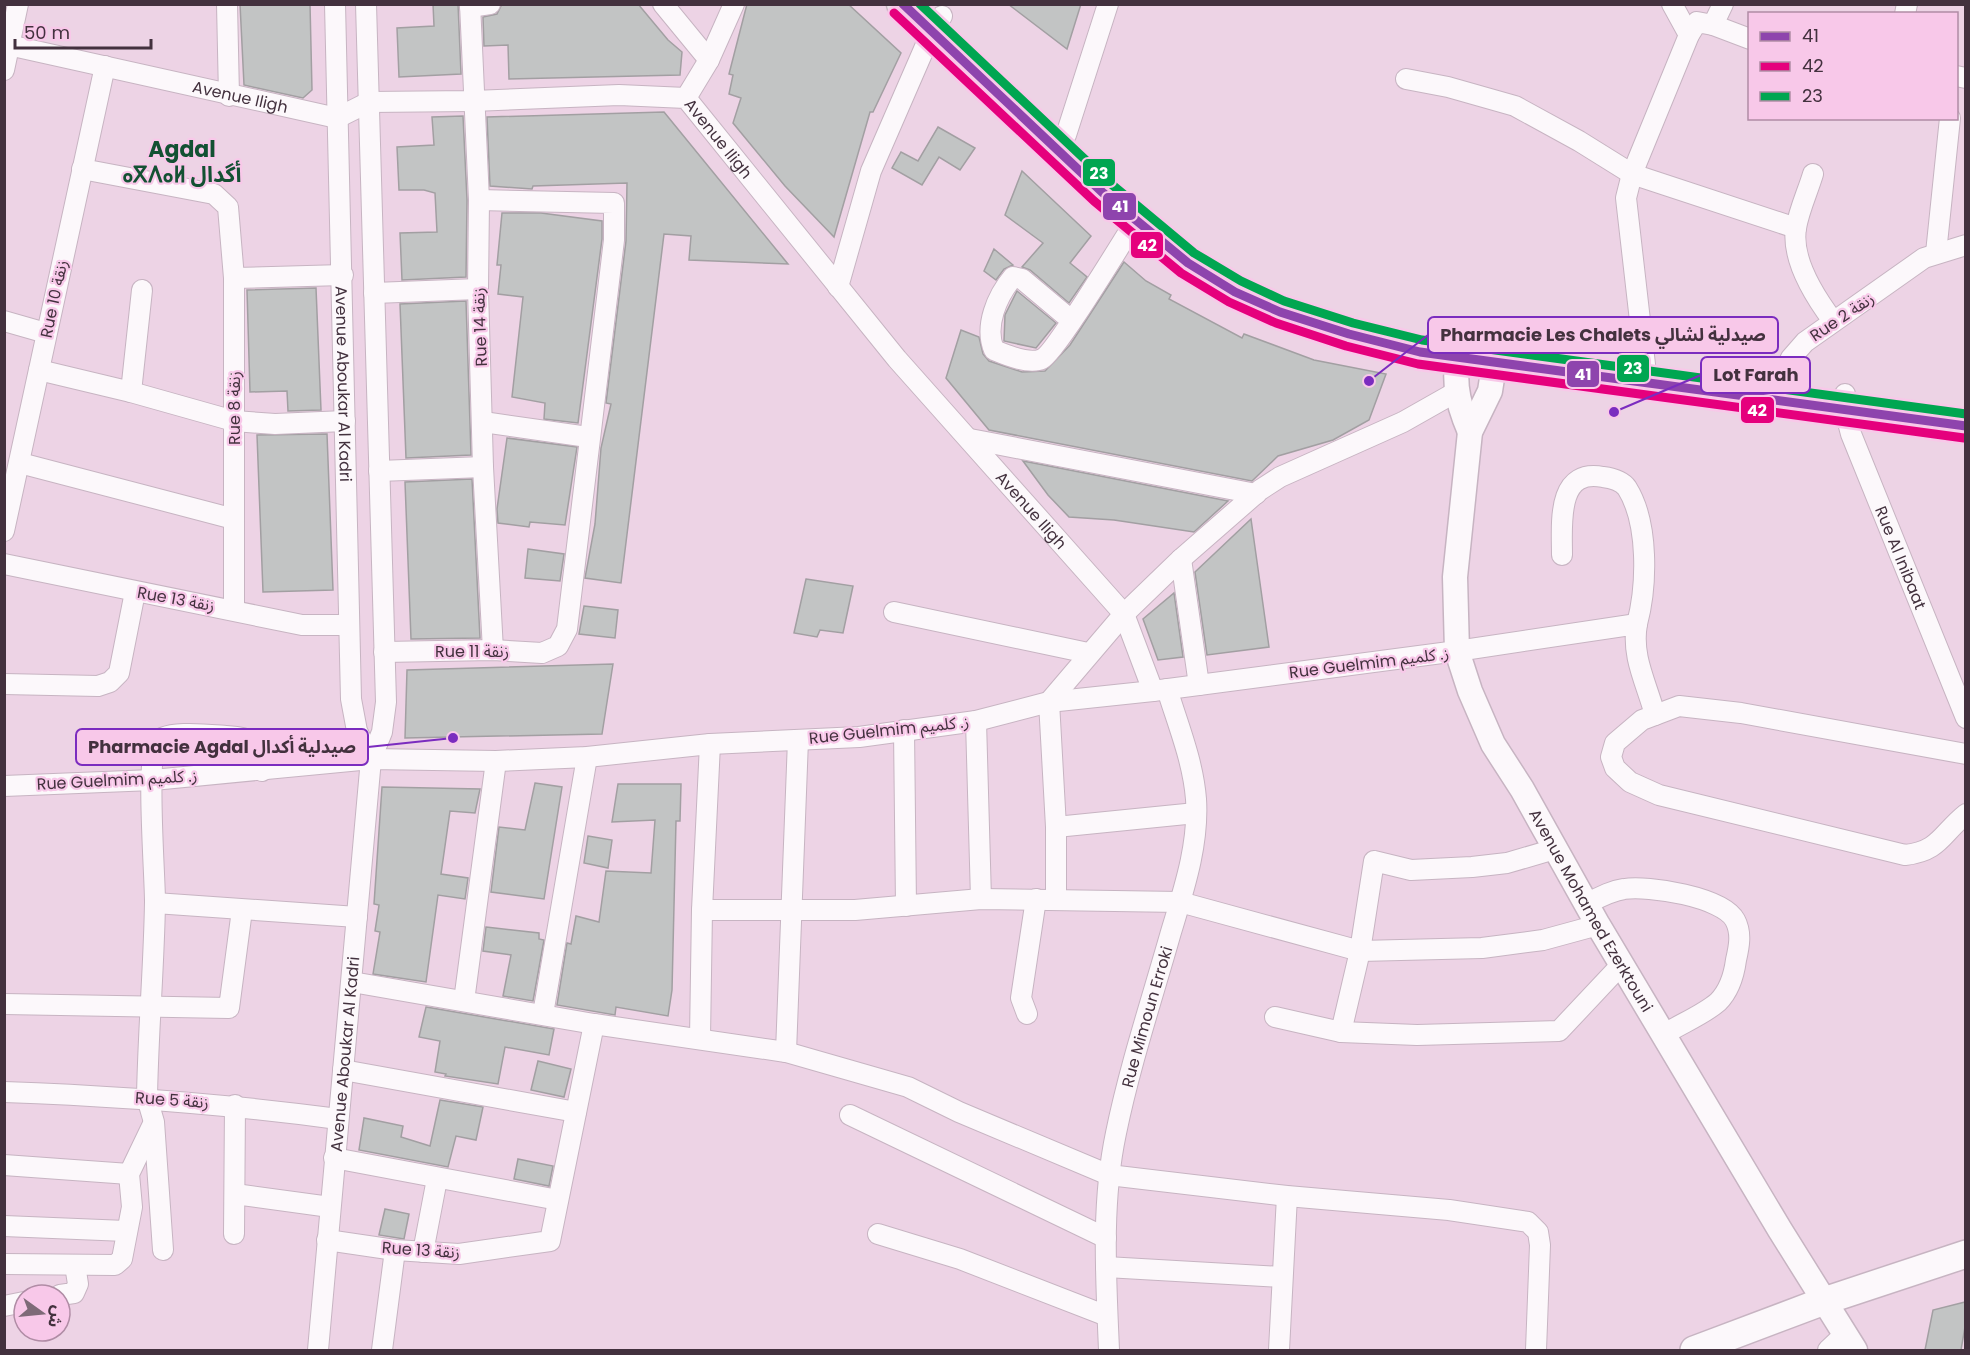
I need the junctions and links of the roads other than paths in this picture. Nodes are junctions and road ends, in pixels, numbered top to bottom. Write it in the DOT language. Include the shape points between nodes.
graph roads {
  1 [pos="18,4"];
  2 [pos="227,4"];
  3 [pos="335,4"];
  4 [pos="366,4"];
  5 [pos="490,4"];
  6 [pos="663,4"];
  7 [pos="734,4"];
  8 [pos="902,4"];
  9 [pos="1108,4"];
  10 [pos="1672,4"];
  11 [pos="1723,4"];
  12 [pos="470,6"];
  13 [pos="934,18"];
  14 [pos="1713,25"];
  15 [pos="1689,35"];
  16 [pos="1748,39"];
  17 [pos="7,45"];
  18 [pos="709,60"];
  19 [pos="105,66"];
  20 [pos="4,70"];
  21 [pos="1406,79"];
  22 [pos="229,96"];
  23 [pos="686,98"];
  24 [pos="473,101"];
  25 [pos="369,102"];
  26 [pos="337,118"];
  27 [pos="1950,120"];
  28 [pos="1066,135"];
  29 [pos="82,169"];
  30 [pos="1632,174"];
  31 [pos="1813,174"];
  32 [pos="479,200"];
  33 [pos="1135,222"];
  34 [pos="1796,228"];
  35 [pos="1965,244"];
  36 [pos="1936,253"];
  37 [pos="343,275"];
  38 [pos="234,278"];
  39 [pos="838,287"];
  40 [pos="478,289"];
  41 [pos="142,290"];
  42 [pos="374,293"];
  43 [pos="4,321"];
  44 [pos="1071,321"];
  45 [pos="1833,321"];
  46 [pos="46,333"];
  47 [pos="1460,349"];
  48 [pos="1496,355"];
  49 [pos="39,370"];
  50 [pos="1646,374"];
  51 [pos="131,392"];
  52 [pos="1455,392"];
  53 [pos="1773,393"];
  54 [pos="1845,402"];
  55 [pos="1965,413"];
  56 [pos="234,421"];
  57 [pos="345,421"];
  58 [pos="483,422"];
  59 [pos="1965,426"];
  60 [pos="1470,432"];
  61 [pos="588,437"];
  62 [pos="970,439"];
  63 [pos="20,463"];
  64 [pos="483,467"];
  65 [pos="379,471"];
  66 [pos="1256,494"];
  67 [pos="234,519"];
  68 [pos="4,531"];
  69 [pos="1562,555"];
  70 [pos="1181,559"];
  71 [pos="4,564"];
  72 [pos="135,592"];
  73 [pos="234,610"];
  74 [pos="894,612"];
  75 [pos="1124,614"];
  76 [pos="1637,624"];
  77 [pos="349,625"];
  78 [pos="493,650"];
  79 [pos="1457,651"];
  80 [pos="384,652"];
  81 [pos="1088,653"];
  82 [pos="4,684"];
  83 [pos="1199,685"];
  84 [pos="1160,690"];
  85 [pos="1049,702"];
  86 [pos="1964,710"];
  87 [pos="1655,715"];
  88 [pos="976,721"];
  89 [pos="904,730"];
  90 [pos="798,740"];
  91 [pos="710,744"];
  92 [pos="1965,754"];
  93 [pos="587,757"];
  94 [pos="371,759"];
  95 [pos="496,760"];
  96 [pos="262,771"];
  97 [pos="153,780"];
  98 [pos="4,786"];
  99 [pos="1196,813"];
  100 [pos="1965,814"];
  101 [pos="1056,828"];
  102 [pos="1555,849"];
  103 [pos="981,899"];
  104 [pos="1036,899"];
  105 [pos="1056,899"];
  106 [pos="1180,902"];
  107 [pos="155,903"];
  108 [pos="906,906"];
  109 [pos="242,910"];
  110 [pos="702,910"];
  111 [pos="792,910"];
  112 [pos="1592,915"];
  113 [pos="357,917"];
  114 [pos="1360,951"];
  115 [pos="1621,965"];
  116 [pos="352,982"];
  117 [pos="464,1001"];
  118 [pos="4,1004"];
  119 [pos="149,1008"];
  120 [pos="543,1014"];
  121 [pos="1027,1014"];
  122 [pos="1275,1017"];
  123 [pos="594,1024"];
  124 [pos="1341,1032"];
  125 [pos="1663,1035"];
  126 [pos="700,1038"];
  127 [pos="786,1052"];
  128 [pos="343,1070"];
  129 [pos="4,1092"];
  130 [pos="147,1098"];
  131 [pos="235,1105"];
  132 [pos="576,1112"];
  133 [pos="850,1115"];
  134 [pos="338,1119"];
  135 [pos="153,1122"];
  136 [pos="334,1158"];
  137 [pos="4,1165"];
  138 [pos="129,1174"];
  139 [pos="1109,1175"];
  140 [pos="437,1179"];
  141 [pos="236,1194"];
  142 [pos="1287,1196"];
  143 [pos="558,1200"];
  144 [pos="330,1207"];
  145 [pos="4,1226"];
  146 [pos="126,1231"];
  147 [pos="234,1234"];
  148 [pos="878,1234"];
  149 [pos="1106,1238"];
  150 [pos="327,1240"];
  151 [pos="163,1250"];
  152 [pos="395,1250"];
  153 [pos="423,1252"];
  154 [pos="1965,1254"];
  155 [pos="4,1264"];
  156 [pos="75,1265"];
  157 [pos="1106,1267"];
  158 [pos="1282,1277"];
  159 [pos="72,1293"];
  160 [pos="1824,1301"];
  161 [pos="1107,1316"];
  162 [pos="1843,1345"];
  163 [pos="318,1350"];
  164 [pos="382,1350"];
  165 [pos="1109,1350"];
  166 [pos="1279,1350"];
  167 [pos="1536,1350"];
  168 [pos="1694,1350"];
  1 -- 17 [label="street"];
  2 -- 22 [label="street"];
  3 -- 26 [label="street, Avenue Aboukar Al Kadri"];
  4 -- 25 [label="street, Avenue Aboukar Al Kadri"];
  5 -- 12 [label="street"];
  6 -- 18 [label="street"];
  7 -- 18 [label="street"];
  8 -- 13 [label="main road"];
  9 -- 28 [label="street"];
  10 -- 15 [label="street"];
  11 -- 14 [label="street"];
  12 -- 24 [label="street, Rue 14 زنقة"];
  13 -- 28 [label="main road"];
  13 -- 33 [label="main road"];
  13 -- 39 [label="street" via="871,171"];
  14 -- 15 [label="street" via="1697,22"];
  14 -- 16 [label="street"];
  15 -- 30 [label="street"];
  17 -- 19 [label="street, Avenue Iligh"];
  17 -- 20 [label="street"];
  18 -- 23 [label="street"];
  19 -- 22 [label="street, Avenue Iligh"];
  19 -- 29 [label="street, Rue 10 زنقة"];
  21 -- 30 [label="street" via="1515,106"];
  22 -- 26 [label="street, Avenue Iligh"];
  23 -- 24 [label="street, Avenue Iligh" via="619,95"];
  23 -- 39 [label="street, Avenue Iligh"];
  24 -- 25 [label="street, Avenue Iligh"];
  24 -- 32 [label="street, Rue 14 زنقة"];
  25 -- 26 [label="street, Avenue Iligh"];
  25 -- 42 [label="street, Avenue Aboukar Al Kadri"];
  26 -- 37 [label="street, Avenue Aboukar Al Kadri"];
  27 -- 36 [label="street"];
  28 -- 47 [label="main road" via="1172,231 1248,279 1359,320"];
  29 -- 38 [label="street, Rue 8 زنقة" via="214,194 228,207"];
  29 -- 46 [label="street, Rue 10 زنقة"];
  30 -- 34 [label="street"];
  30 -- 50 [label="street" via="1626,198"];
  31 -- 34 [label="street"];
  32 -- 40 [label="street, Rue 14 زنقة"];
  32 -- 61 [label="street" via="614,202 614,240"];
  33 -- 44 [label="street"];
  33 -- 47 [label="main road" via="1190,264 1268,306 1332,331"];
  34 -- 45 [label="street" via="1797,248 1808,279"];
  35 -- 36 [label="street, Rue 2 زنقة"];
  36 -- 45 [label="street, Rue 2 زنقة"];
  37 -- 38 [label="street"];
  37 -- 57 [label="street, Avenue Aboukar Al Kadri"];
  38 -- 56 [label="street, Rue 8 زنقة"];
  39 -- 62 [label="street, Avenue Iligh"];
  40 -- 42 [label="street"];
  40 -- 58 [label="street, Rue 14 زنقة"];
  41 -- 51 [label="street"];
  42 -- 65 [label="street, Avenue Aboukar Al Kadri"];
  43 -- 46 [label="street"];
  44 -- 44 [label="street" via="1043,359 1033,361 993,350 989,338 994,312 1013,277 1022,279"];
  45 -- 53 [label="street, Rue 2 زنقة" via="1797,350"];
  46 -- 49 [label="street, Rue 10 زنقة"];
  47 -- 48 [label="main road"];
  47 -- 52 [label="street, Avenue Mohamed Ezerktouni"];
  48 -- 50 [label="main road"];
  48 -- 60 [label="street, Avenue Mohamed Ezerktouni" via="1485,407"];
  49 -- 51 [label="street"];
  49 -- 63 [label="street, Rue 10 زنقة"];
  50 -- 53 [label="main road"];
  51 -- 56 [label="street"];
  52 -- 60 [label="street, Avenue Mohamed Ezerktouni"];
  52 -- 66 [label="street" via="1403,422 1280,477"];
  53 -- 54 [label="main road"];
  54 -- 55 [label="main road"];
  54 -- 59 [label="main road"];
  54 -- 86 [label="street, Rue Al Inibaat" via="1851,434"];
  56 -- 57 [label="street"];
  56 -- 67 [label="street, Rue 8 زنقة"];
  57 -- 77 [label="street, Avenue Aboukar Al Kadri"];
  58 -- 61 [label="street"];
  58 -- 64 [label="street, Rue 14 زنقة"];
  60 -- 79 [label="street, Avenue Mohamed Ezerktouni" via="1455,577"];
  61 -- 78 [label="street, Rue 11 زنقة" via="567,629 558,646 542,653"];
  62 -- 66 [label="street"];
  62 -- 75 [label="street, Avenue Iligh"];
  63 -- 67 [label="street"];
  63 -- 68 [label="street, Rue 10 زنقة"];
  64 -- 65 [label="street"];
  64 -- 78 [label="street, Rue 14 زنقة"];
  65 -- 80 [label="street, Avenue Aboukar Al Kadri"];
  66 -- 70 [label="street"];
  67 -- 73 [label="street, Rue 8 زنقة"];
  69 -- 76 [label="street" via="1562,514 1576,479 1585,475 1618,480 1626,488 1637,516 1644,560 1643,599"];
  70 -- 75 [label="street"];
  70 -- 83 [label="street"];
  71 -- 72 [label="street, Rue 13 زنقة"];
  72 -- 73 [label="street, Rue 13 زنقة"];
  72 -- 82 [label="street" via="120,673 110,682 98,686"];
  73 -- 77 [label="street, Rue 13 زنقة" via="302,625"];
  74 -- 81 [label="street"];
  75 -- 81 [label="street"];
  75 -- 84 [label="street, Avenue Iligh"];
  76 -- 79 [label="street, Rue Guelmim ز. كلميم"];
  76 -- 87 [label="street" via="1634,640 1638,666"];
  77 -- 94 [label="street, Avenue Aboukar Al Kadri" via="352,715"];
  78 -- 80 [label="street, Rue 11 زنقة"];
  79 -- 83 [label="street, Rue Guelmim ز. كلميم"];
  79 -- 102 [label="street, Avenue Mohamed Ezerktouni" via="1493,744"];
  80 -- 94 [label="street, Avenue Aboukar Al Kadri" via="385,717"];
  81 -- 85 [label="street"];
  83 -- 84 [label="street, Rue Guelmim ز. كلميم"];
  84 -- 85 [label="street, Rue Guelmim ز. كلميم"];
  84 -- 99 [label="street, Rue Mimoun Erroki" via="1191,769"];
  85 -- 88 [label="street, Rue Guelmim ز. كلميم"];
  85 -- 101 [label="street"];
  87 -- 92 [label="street" via="1679,706 1705,707"];
  87 -- 100 [label="street" via="1642,720 1615,743 1611,757 1615,768 1630,782 1668,797 1905,855 1923,853 1935,846"];
  88 -- 89 [label="street, Rue Guelmim ز. كلميم"];
  88 -- 103 [label="street"];
  89 -- 90 [label="street, Rue Guelmim ز. كلميم"];
  89 -- 108 [label="street"];
  90 -- 91 [label="street, Rue Guelmim ز. كلميم"];
  90 -- 111 [label="street"];
  91 -- 93 [label="street, Rue Guelmim ز. كلميم"];
  91 -- 110 [label="street"];
  93 -- 95 [label="street, Rue Guelmim ز. كلميم"];
  93 -- 120 [label="street"];
  94 -- 95 [label="street, Rue Guelmim ز. كلميم"];
  94 -- 96 [label="street, Rue Guelmim ز. كلميم"];
  94 -- 113 [label="street, Avenue Aboukar Al Kadri"];
  95 -- 117 [label="street"];
  96 -- 97 [label="street, Rue Guelmim ز. كلميم"];
  96 -- 97 [label="street" via="252,741 184,733 157,741"];
  97 -- 98 [label="street, Rue Guelmim ز. كلميم"];
  97 -- 107 [label="street"];
  99 -- 101 [label="street"];
  99 -- 106 [label="street, Rue Mimoun Erroki" via="1191,858"];
  101 -- 105 [label="street"];
  102 -- 112 [label="street, Avenue Mohamed Ezerktouni"];
  102 -- 114 [label="street" via="1507,863 1472,867 1412,870 1374,861"];
  103 -- 104 [label="street"];
  103 -- 108 [label="street"];
  104 -- 105 [label="street"];
  104 -- 121 [label="street" via="1021,998"];
  105 -- 106 [label="street"];
  106 -- 114 [label="street"];
  106 -- 139 [label="street, Rue Mimoun Erroki" via="1126,1092"];
  107 -- 109 [label="street"];
  107 -- 119 [label="street"];
  108 -- 111 [label="street"];
  109 -- 113 [label="street"];
  109 -- 119 [label="street" via="228,1008"];
  110 -- 111 [label="street"];
  110 -- 126 [label="street"];
  111 -- 127 [label="street"];
  112 -- 114 [label="street" via="1544,940 1482,948"];
  112 -- 115 [label="street, Avenue Mohamed Ezerktouni"];
  112 -- 125 [label="street" via="1611,892 1644,888 1712,903 1725,908 1735,921 1740,940 1726,992 1718,1002"];
  113 -- 116 [label="street, Avenue Aboukar Al Kadri"];
  114 -- 124 [label="street"];
  115 -- 124 [label="street" via="1559,1031 1417,1035"];
  115 -- 125 [label="street, Avenue Mohamed Ezerktouni"];
  116 -- 117 [label="street"];
  116 -- 128 [label="street, Avenue Aboukar Al Kadri"];
  117 -- 120 [label="street"];
  118 -- 119 [label="street"];
  119 -- 130 [label="street"];
  120 -- 123 [label="street"];
  122 -- 124 [label="street"];
  123 -- 126 [label="street"];
  123 -- 132 [label="street"];
  125 -- 160 [label="street, Avenue Mohamed Ezerktouni"];
  126 -- 127 [label="street"];
  127 -- 139 [label="street" via="908,1087"];
  128 -- 132 [label="street"];
  128 -- 134 [label="street, Avenue Aboukar Al Kadri"];
  129 -- 130 [label="street, Rue 5 زنقة"];
  130 -- 131 [label="street, Rue 5 زنقة"];
  130 -- 135 [label="street"];
  131 -- 134 [label="street, Rue 5 زنقة"];
  131 -- 141 [label="street"];
  132 -- 143 [label="street"];
  133 -- 149 [label="street"];
  134 -- 136 [label="street, Avenue Aboukar Al Kadri"];
  135 -- 138 [label="street"];
  135 -- 151 [label="street"];
  136 -- 140 [label="street"];
  136 -- 144 [label="street, Avenue Aboukar Al Kadri"];
  137 -- 138 [label="street"];
  138 -- 146 [label="street" via="132,1207"];
  139 -- 142 [label="street"];
  139 -- 149 [label="street, Rue Mimoun Erroki"];
  140 -- 143 [label="street"];
  140 -- 153 [label="street"];
  141 -- 144 [label="street"];
  141 -- 147 [label="street"];
  142 -- 158 [label="street"];
  142 -- 167 [label="street" via="1449,1210 1528,1222 1538,1232 1540,1245"];
  143 -- 153 [label="street, Rue 13 زنقة" via="550,1241 459,1254"];
  144 -- 150 [label="street, Avenue Aboukar Al Kadri"];
  145 -- 146 [label="street"];
  146 -- 156 [label="street" via="122,1259 115,1265"];
  148 -- 161 [label="street" via="960,1259"];
  149 -- 157 [label="street, Rue Mimoun Erroki"];
  150 -- 152 [label="street, Rue 13 زنقة"];
  150 -- 163 [label="street, Avenue Aboukar Al Kadri"];
  152 -- 153 [label="street, Rue 13 زنقة"];
  152 -- 164 [label="street"];
  154 -- 160 [label="main road"];
  155 -- 156 [label="street"];
  156 -- 159 [label="street" via="78,1284"];
  157 -- 158 [label="street"];
  157 -- 161 [label="street, Rue Mimoun Erroki"];
  158 -- 166 [label="street"];
  160 -- 162 [label="street, Avenue Mohamed Ezerktouni"];
  160 -- 168 [label="main road"];
  161 -- 165 [label="street, Rue Mimoun Erroki"];
}
